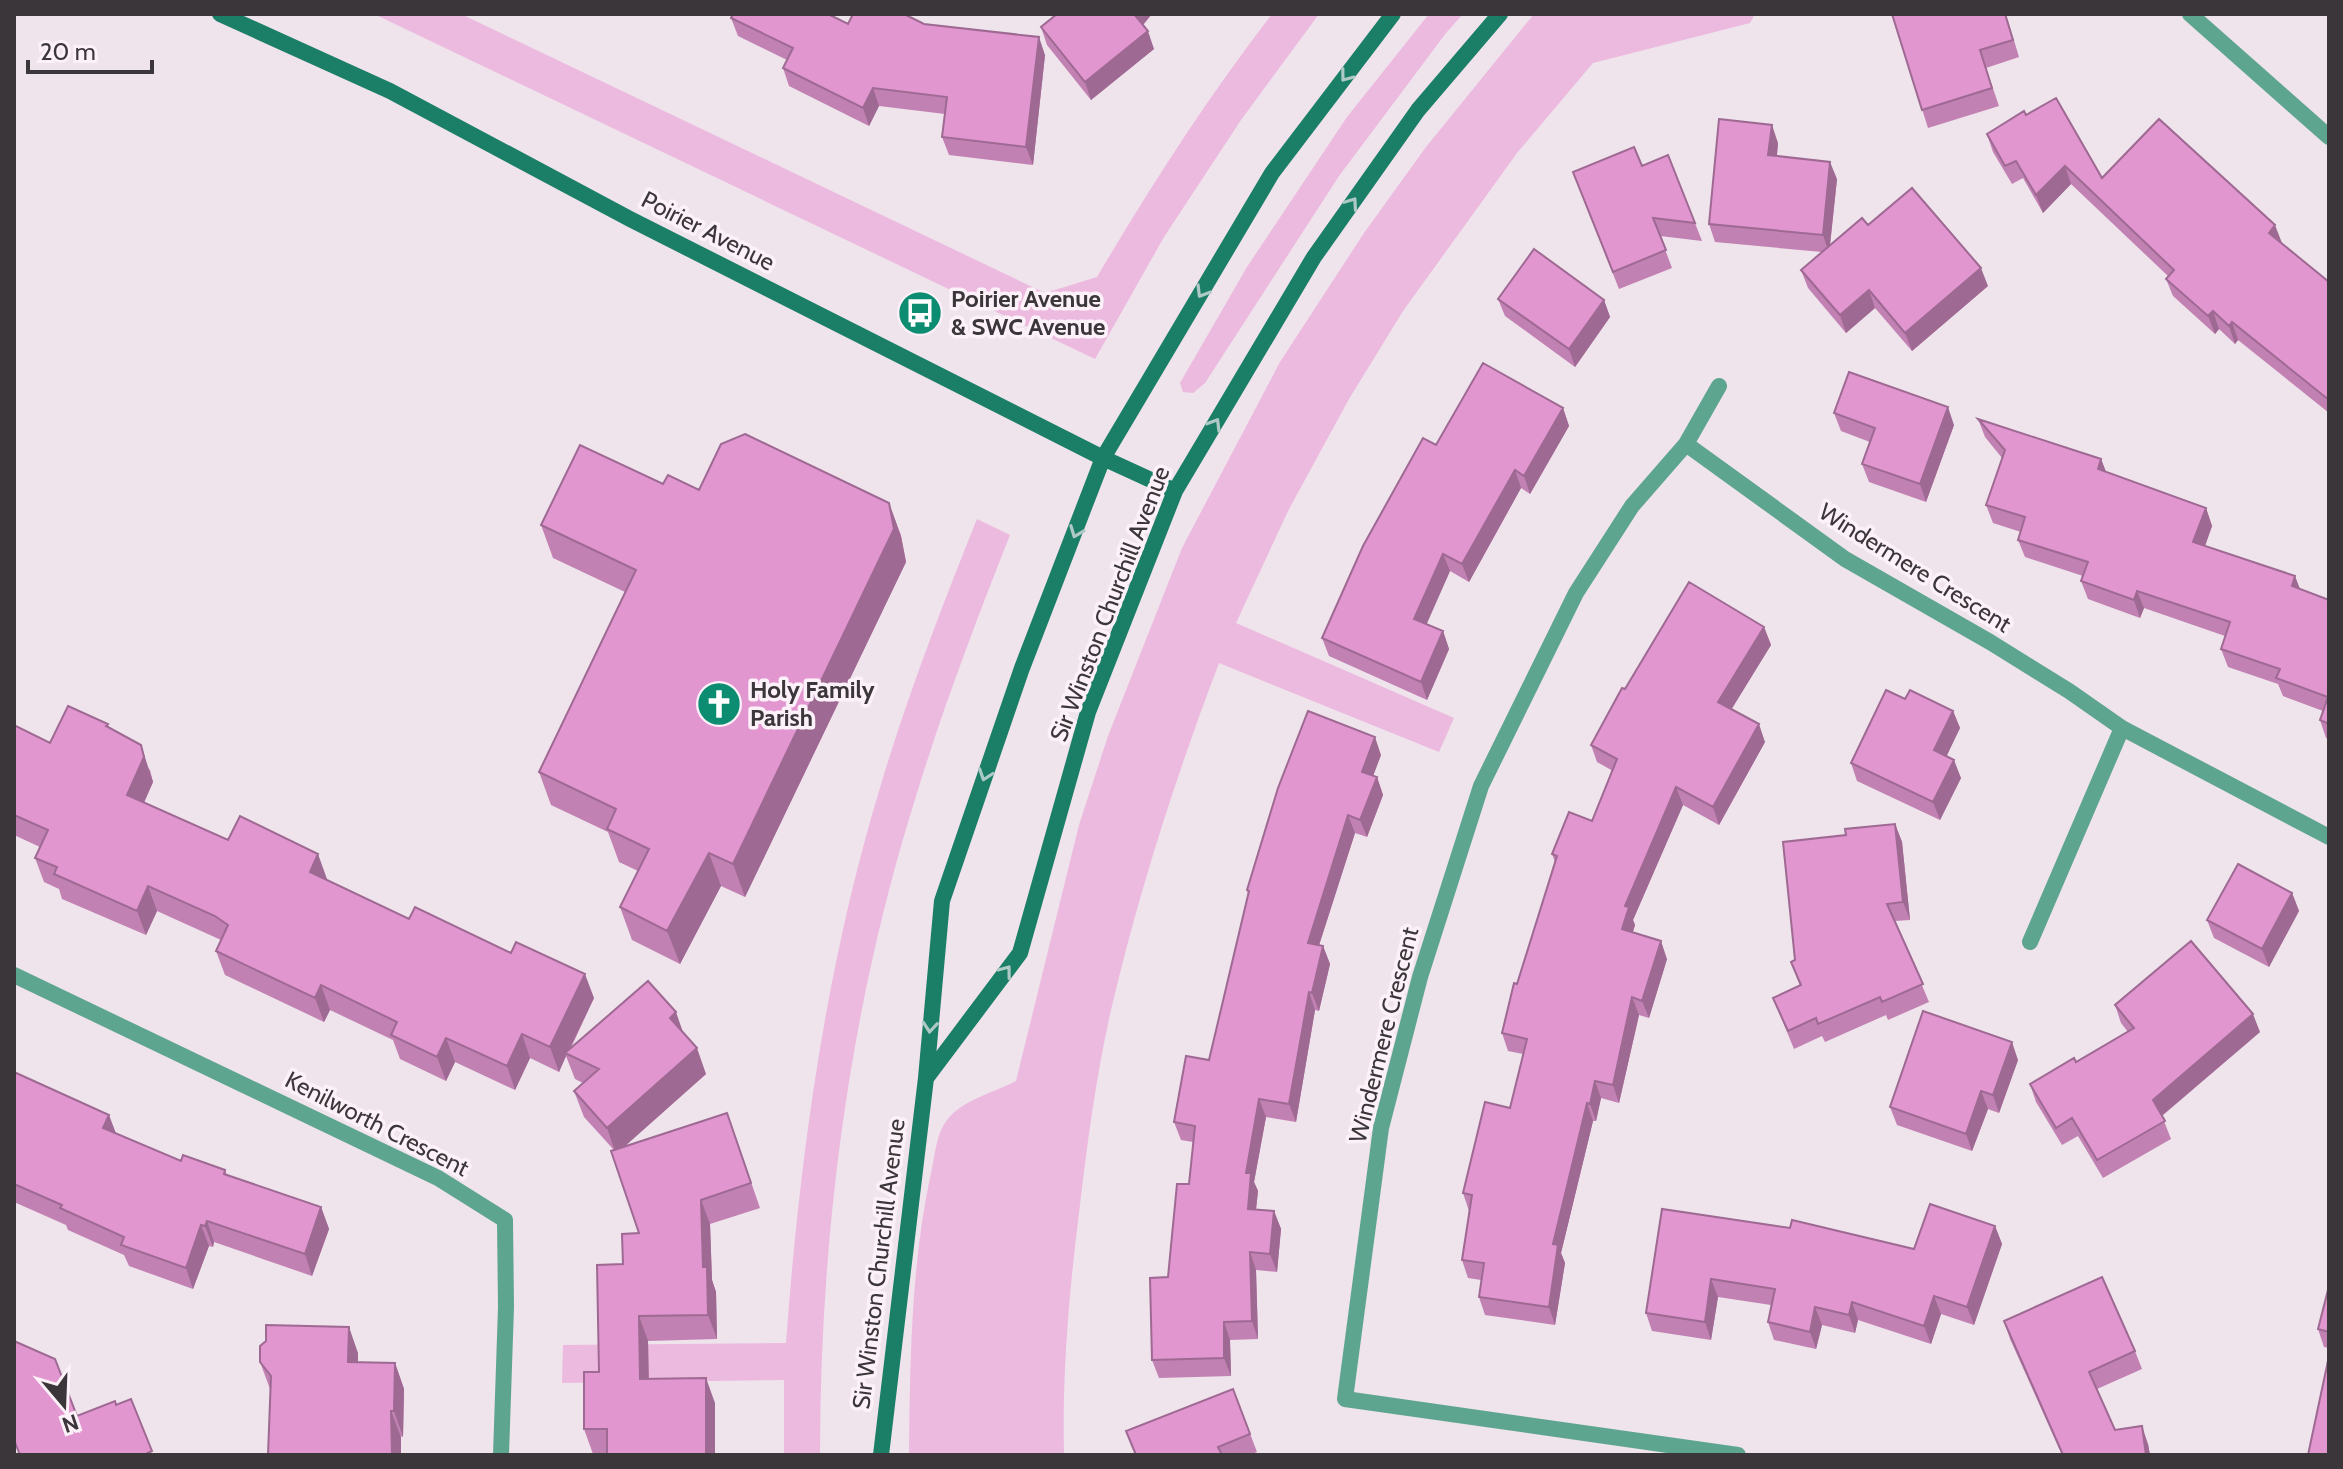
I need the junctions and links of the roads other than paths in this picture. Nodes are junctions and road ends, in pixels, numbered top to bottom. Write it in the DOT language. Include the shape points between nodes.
graph roads {
  1 [pos="220,14"];
  2 [pos="1393,14"];
  3 [pos="1500,14"];
  4 [pos="2190,14"];
  5 [pos="2329,137"];
  6 [pos="1719,386"];
  7 [pos="1686,444"];
  8 [pos="1103,458"];
  9 [pos="1175,491"];
  10 [pos="2122,728"];
  11 [pos="2329,837"];
  12 [pos="2030,942"];
  13 [pos="14,975"];
  14 [pos="926,1078"];
  15 [pos="501,1455"];
  16 [pos="881,1455"];
  17 [pos="1738,1455"];
  1 -- 8 [label="main road, Poirier Avenue" via="390,91"];
  2 -- 8 [label="main road, Sir Winston Churchill Avenue, one-way" via="1272,173"];
  9 -- 3 [label="main road, Sir Winston Churchill Avenue, one-way" via="1314,257 1418,110"];
  4 -- 5 [label="street"];
  6 -- 7 [label="street, Windermere Crescent"];
  7 -- 10 [label="street, Windermere Crescent" via="1845,559 1990,642"];
  7 -- 17 [label="street, Windermere Crescent" via="1632,506 1576,593 1481,786 1420,977 1381,1128 1345,1399"];
  8 -- 9 [label="main road, Poirier Avenue"];
  8 -- 14 [label="main road, Sir Winston Churchill Avenue, one-way" via="1022,668 942,901"];
  14 -- 9 [label="main road, Sir Winston Churchill Avenue, one-way" via="1020,953 1088,712"];
  10 -- 11 [label="street, Windermere Crescent"];
  10 -- 12 [label="street"];
  13 -- 15 [label="street, Kenilworth Crescent" via="438,1178 505,1220"];
  14 -- 16 [label="main road, Sir Winston Churchill Avenue"];
}
